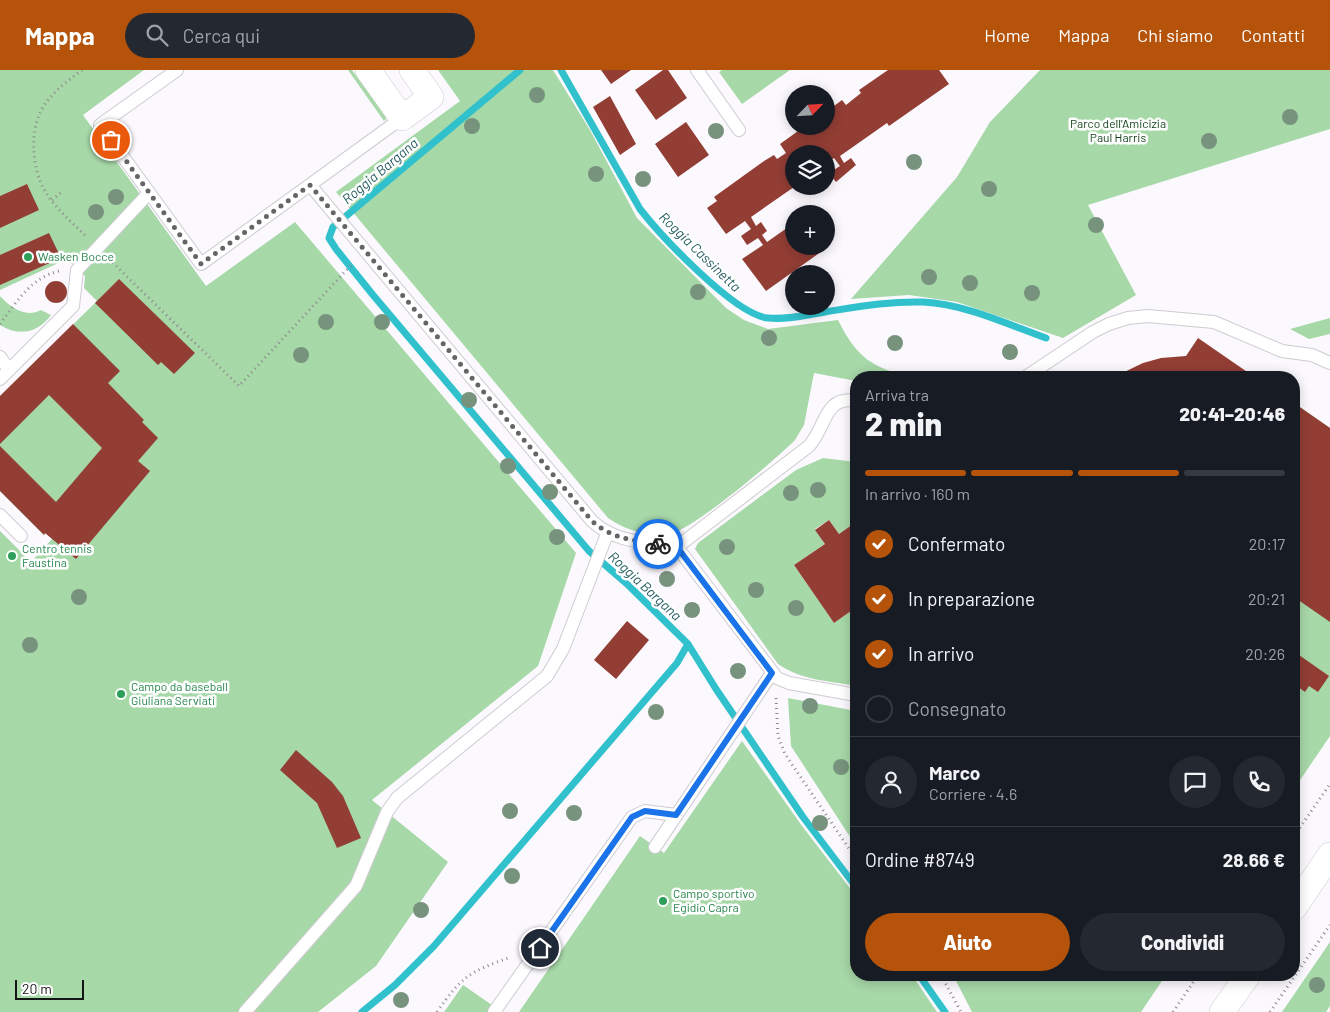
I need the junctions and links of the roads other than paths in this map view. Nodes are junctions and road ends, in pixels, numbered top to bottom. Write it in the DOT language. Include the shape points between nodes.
graph roads {
  1 [pos="177,70"];
  2 [pos="368,70"];
  3 [pos="412,70"];
  4 [pos="697,70"];
  5 [pos="402,118"];
  6 [pos="739,130"];
  7 [pos="310,185"];
  8 [pos="149,193"];
  9 [pos="0,357"];
  10 [pos="1330,364"];
  11 [pos="1035,371"];
  12 [pos="4,374"];
  13 [pos="850,401"];
  14 [pos="0,515"];
  15 [pos="607,534"];
  16 [pos="21,536"];
  17 [pos="677,547"];
  18 [pos="774,676"];
  19 [pos="850,694"];
  20 [pos="676,815"];
  21 [pos="655,847"];
  22 [pos="1330,855"];
  23 [pos="1300,899"];
  24 [pos="1244,981"];
  25 [pos="245,1012"];
  26 [pos="494,1012"];
  27 [pos="1222,1012"];
  1 -- 8 [label="lane" via="100,125"];
  2 -- 5 [label="street"];
  3 -- 5 [label="street" via="431,97"];
  4 -- 6 [label="lane"];
  5 -- 7 [label="lane"];
  7 -- 8 [label="lane" via="201,264"];
  7 -- 15 [label="lane" via="592,521"];
  8 -- 12 [label="lane" via="77,270 73,306"];
  9 -- 12 [label="lane"];
  10 -- 11 [label="lane" via="1312,355 1282,351 1214,322 1148,316 1109,324"];
  13 -- 17 [label="lane" via="831,406 818,436 809,446"];
  14 -- 16 [label="lane"];
  15 -- 17 [label="lane"];
  15 -- 25 [label="lane" via="563,649 548,676 397,798 386,812 356,886"];
  17 -- 18 [label="lane"];
  18 -- 19 [label="lane" via="788,683"];
  18 -- 20 [label="lane"];
  20 -- 21 [label="lane"];
  20 -- 26 [label="lane" via="645,811 632,817"];
  22 -- 23 [label="street"];
  24 -- 27 [label="street"];
}
